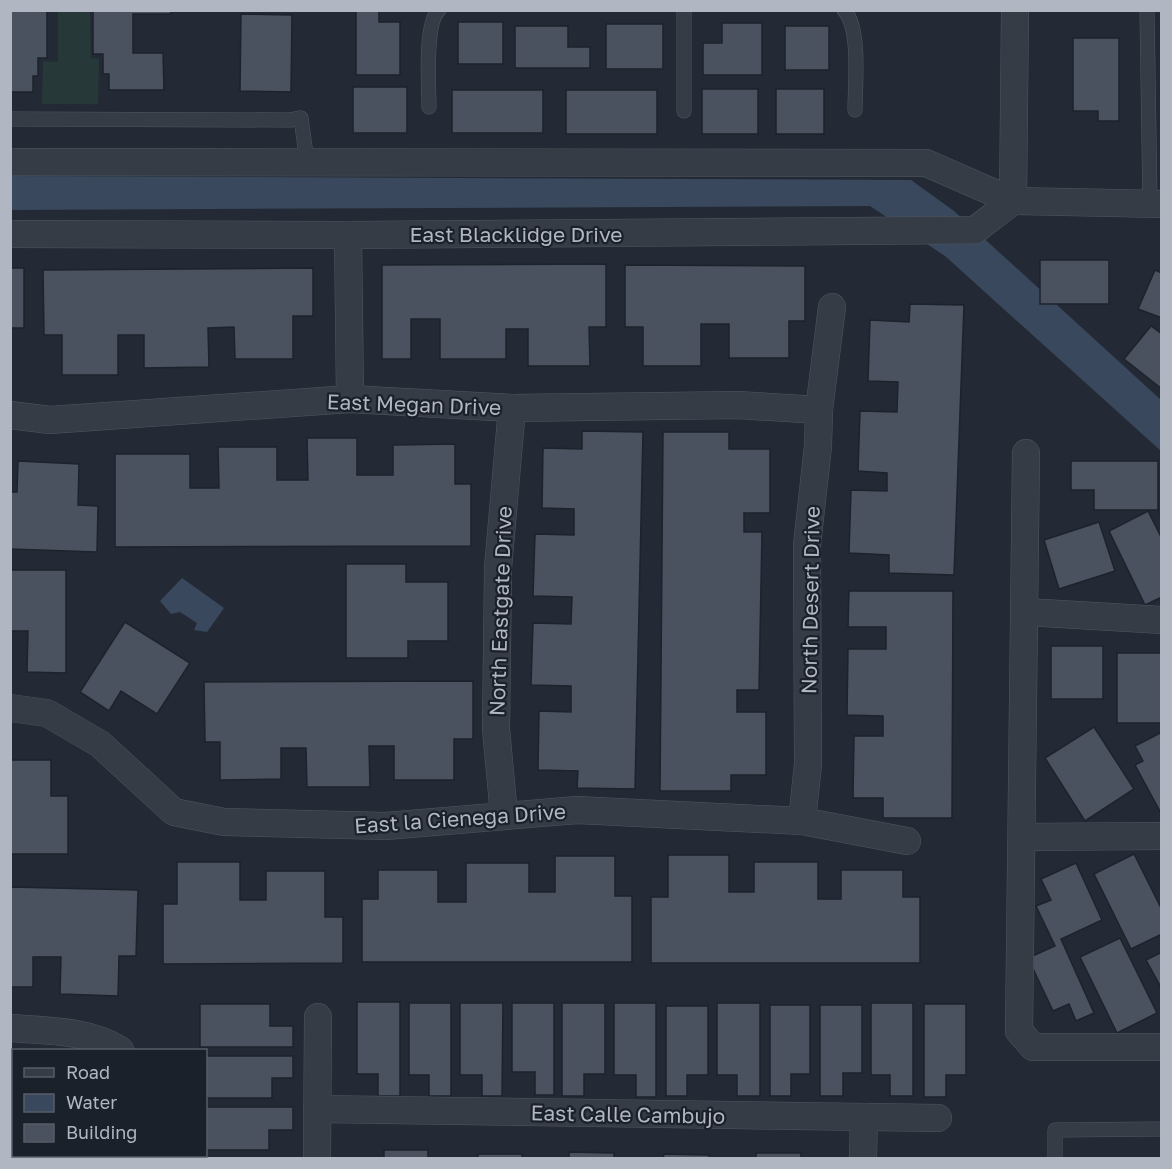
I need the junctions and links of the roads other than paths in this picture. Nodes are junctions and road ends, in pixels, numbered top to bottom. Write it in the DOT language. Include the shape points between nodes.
graph roads {
  1 [pos="438,10"];
  2 [pos="684,10"];
  3 [pos="844,10"];
  4 [pos="1016,10"];
  5 [pos="1147,10"];
  6 [pos="429,107"];
  7 [pos="855,110"];
  8 [pos="684,111"];
  9 [pos="10,119"];
  10 [pos="10,162"];
  11 [pos="307,162"];
  12 [pos="1012,201"];
  13 [pos="1156,204"];
  14 [pos="10,234"];
  15 [pos="348,235"];
  16 [pos="832,307"];
  17 [pos="350,399"];
  18 [pos="512,408"];
  19 [pos="819,410"];
  20 [pos="10,415"];
  21 [pos="1026,453"];
  22 [pos="1026,612"];
  23 [pos="1161,620"];
  24 [pos="10,708"];
  25 [pos="504,815"];
  26 [pos="802,821"];
  27 [pos="1161,836"];
  28 [pos="1022,837"];
  29 [pos="907,841"];
  30 [pos="318,1017"];
  31 [pos="10,1028"];
  32 [pos="1161,1047"];
  33 [pos="118,1049"];
  34 [pos="317,1109"];
  35 [pos="864,1118"];
  36 [pos="938,1118"];
  37 [pos="1161,1129"];
  38 [pos="317,1158"];
  39 [pos="863,1158"];
  40 [pos="1055,1158"];
  1 -- 6 [label="lane" via="430,30"];
  2 -- 8 [label="lane"];
  3 -- 7 [label="lane" via="850,16 855,39"];
  4 -- 12 [label="street"];
  5 -- 13 [label="lane"];
  9 -- 11 [label="lane" via="301,118"];
  10 -- 11 [label="street"];
  11 -- 12 [label="street" via="926,163"];
  12 -- 13 [label="street"];
  12 -- 15 [label="street, East Blacklidge Drive" via="975,230"];
  14 -- 15 [label="street, East Blacklidge Drive"];
  15 -- 17 [label="street"];
  16 -- 19 [label="street, North Desert Drive"];
  17 -- 18 [label="street, East Megan Drive"];
  17 -- 20 [label="street, East Megan Drive" via="50,420"];
  18 -- 19 [label="street, East Megan Drive" via="738,405"];
  18 -- 25 [label="street, North Eastgate Drive" via="498,567 496,729"];
  19 -- 26 [label="street, North Desert Drive" via="807,545 808,764"];
  21 -- 22 [label="street"];
  22 -- 23 [label="street"];
  22 -- 28 [label="street"];
  24 -- 25 [label="street, East la Cienega Drive" via="47,713 100,744 174,812 224,822 386,826"];
  25 -- 26 [label="street, East la Cienega Drive" via="577,810"];
  26 -- 29 [label="street, East la Cienega Drive"];
  27 -- 28 [label="street"];
  28 -- 32 [label="street" via="1018,1031 1033,1047"];
  30 -- 34 [label="street"];
  31 -- 33 [label="street" via="78,1034"];
  34 -- 35 [label="street, East Calle Cambujo"];
  34 -- 38 [label="street"];
  35 -- 36 [label="street, East Calle Cambujo"];
  35 -- 39 [label="street"];
  37 -- 40 [label="lane" via="1055,1130"];
}
